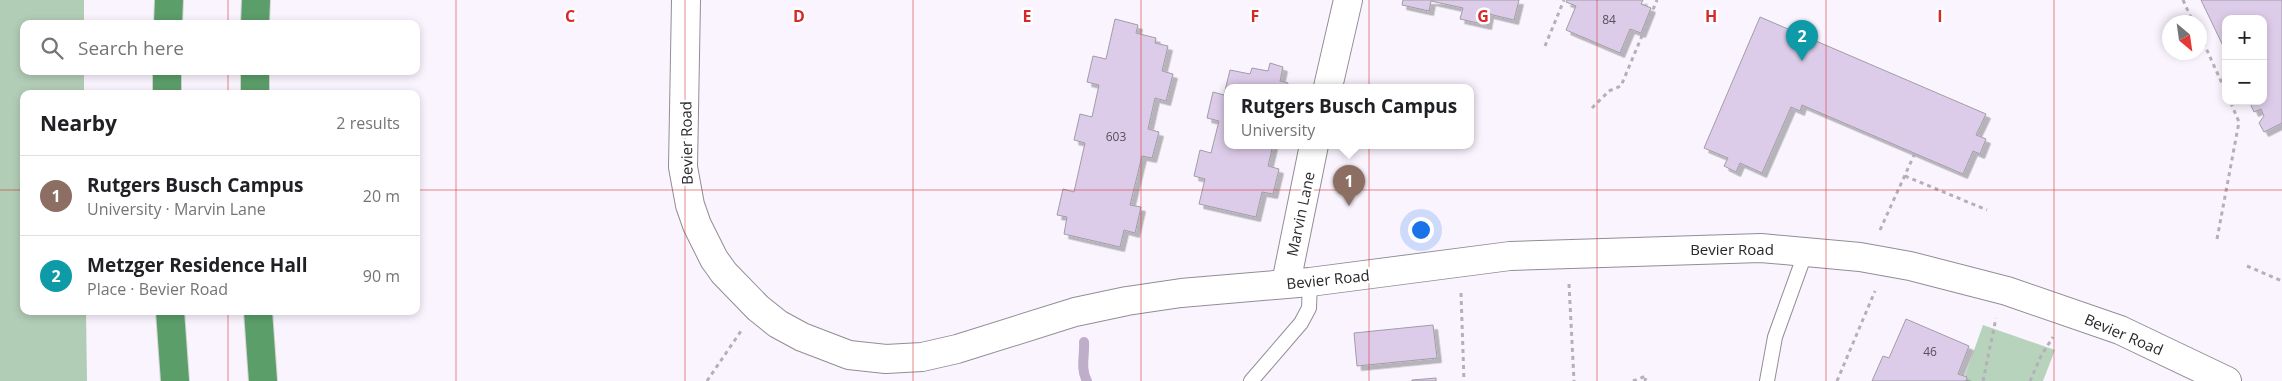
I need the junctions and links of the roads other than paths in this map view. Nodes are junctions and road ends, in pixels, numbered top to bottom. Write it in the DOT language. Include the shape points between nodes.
graph roads {
  1 [pos="169,0"];
  2 [pos="256,0"];
  3 [pos="686,0"];
  4 [pos="1348,0"];
  5 [pos="168,20"];
  6 [pos="255,20"];
  7 [pos="167,75"];
  8 [pos="255,75"];
  9 [pos="1329,84"];
  10 [pos="167,90"];
  11 [pos="255,90"];
  12 [pos="1314,149"];
  13 [pos="1806,251"];
  14 [pos="1298,283"];
  15 [pos="170,315"];
  16 [pos="258,315"];
  17 [pos="175,381"];
  18 [pos="263,381"];
  19 [pos="1251,381"];
  20 [pos="1767,381"];
  21 [pos="2227,381"];
  1 -- 5 [label="highway"];
  2 -- 6 [label="highway"];
  3 -- 14 [label="street, Bevier Road" via="683,167 697,225 714,259 740,291 778,324 825,347 867,358 922,357 1075,312 1128,301"];
  4 -- 9 [label="street"];
  7 -- 10 [label="highway"];
  8 -- 11 [label="highway"];
  12 -- 14 [label="street, Marvin Lane"];
  13 -- 14 [label="street, Bevier Road" via="1680,249 1510,256"];
  13 -- 20 [label="lane" via="1775,337"];
  13 -- 21 [label="street, Bevier Road" via="1910,266 2007,291 2120,330"];
  14 -- 19 [label="lane" via="1309,308 1301,323"];
  15 -- 17 [label="highway"];
  16 -- 18 [label="highway"];
}
